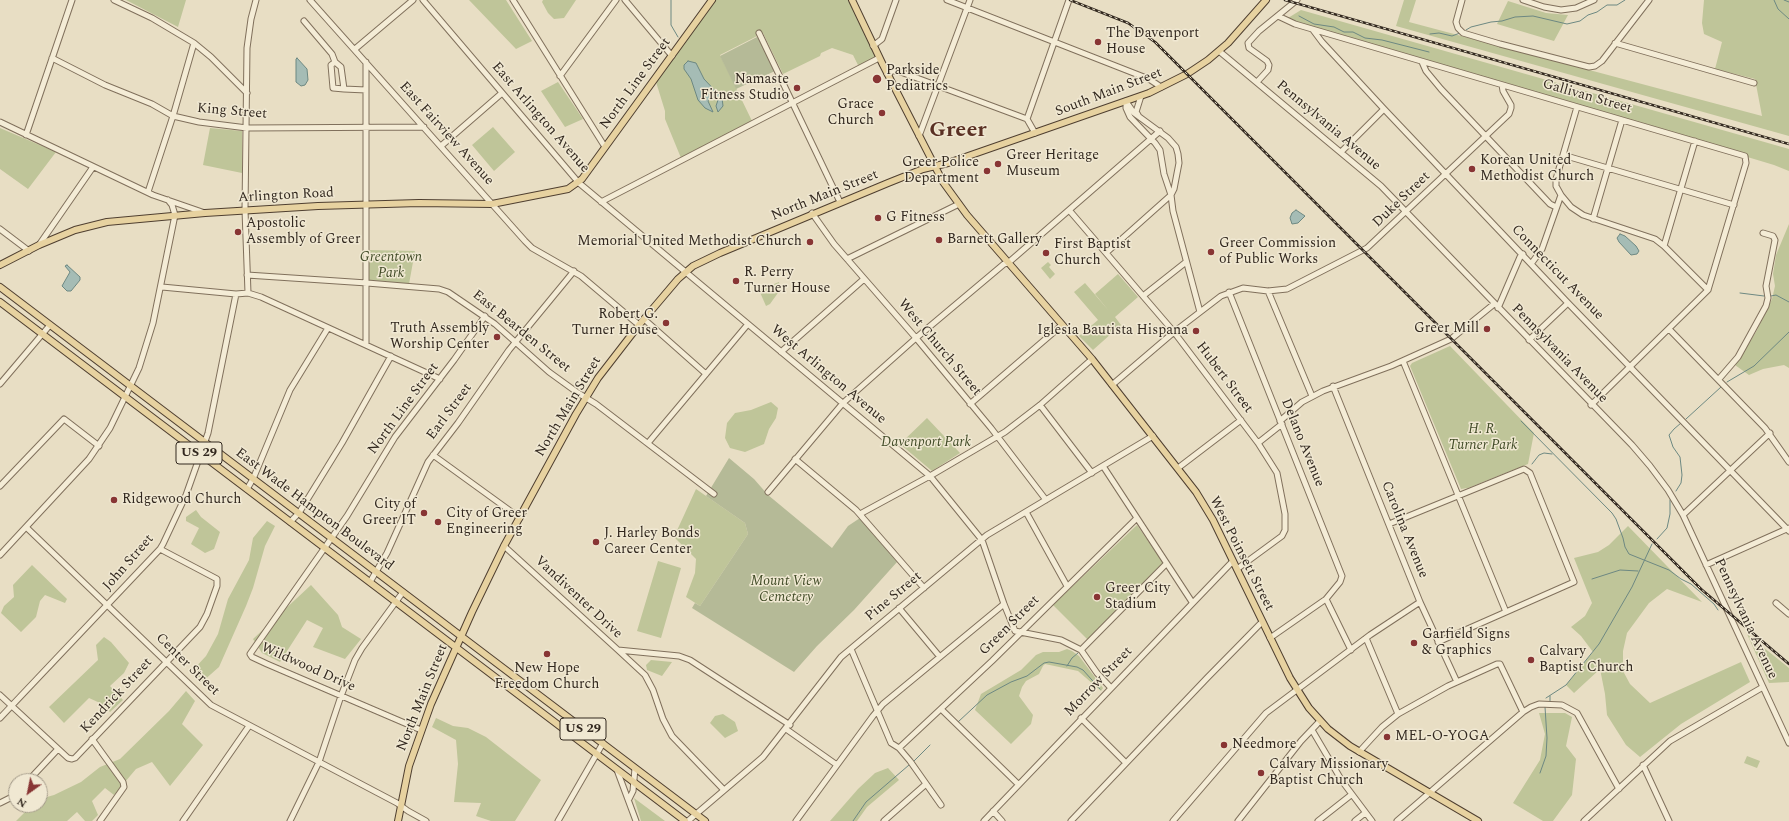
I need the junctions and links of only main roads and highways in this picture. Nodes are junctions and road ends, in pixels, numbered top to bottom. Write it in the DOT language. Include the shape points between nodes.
graph roads {
  1 [pos="712,0"];
  2 [pos="852,0"];
  3 [pos="1266,0"];
  4 [pos="935,166"];
  5 [pos="579,183"];
  6 [pos="0,266"];
  7 [pos="0,287"];
  8 [pos="0,302"];
  9 [pos="461,636"];
  10 [pos="456,648"];
  11 [pos="398,821"];
  12 [pos="685,821"];
  13 [pos="705,821"];
  14 [pos="1478,821"];
  1 -- 5 [label="main road, North Line Street"];
  2 -- 4 [label="main road, West Poinsett Street"];
  3 -- 4 [label="main road, South Main Street" via="1219,51 1187,74 1142,96"];
  4 -- 9 [label="main road, North Main Street" via="812,213 713,256 686,272 607,365 586,398 504,546"];
  4 -- 14 [label="main road, West Poinsett Street" via="943,182 960,204 1092,359 1206,507 1296,690 1309,708 1338,737 1359,752"];
  5 -- 6 [label="main road, Arlington Road" via="568,189 492,204 366,204 245,210 90,225 39,245"];
  7 -- 9 [label="main road, East Wade Hampton Boulevard / US 29"];
  8 -- 10 [label="main road, East Wade Hampton Boulevard / US 29"];
  9 -- 10 [label="main road, North Main Street"];
  9 -- 13 [label="main road, US 29"];
  10 -- 11 [label="main road, North Main Street" via="421,730"];
  10 -- 12 [label="main road, US 29"];
}
